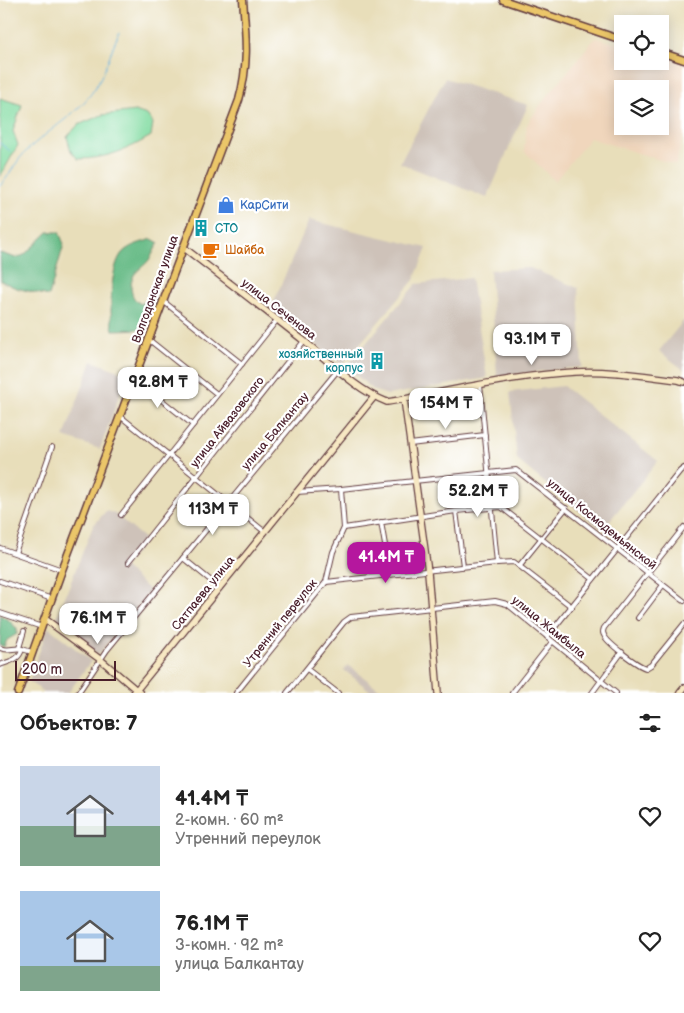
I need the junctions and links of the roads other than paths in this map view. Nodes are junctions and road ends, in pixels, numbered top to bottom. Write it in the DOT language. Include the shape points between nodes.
graph roads {
  1 [pos="243,0"];
  2 [pos="503,0"];
  3 [pos="614,37"];
  4 [pos="669,55"];
  5 [pos="684,60"];
  6 [pos="187,236"];
  7 [pos="183,247"];
  8 [pos="195,257"];
  9 [pos="178,258"];
  10 [pos="163,301"];
  11 [pos="276,320"];
  12 [pos="148,339"];
  13 [pos="304,341"];
  14 [pos="242,364"];
  15 [pos="338,370"];
  16 [pos="134,378"];
  17 [pos="684,382"];
  18 [pos="480,385"];
  19 [pos="218,394"];
  20 [pos="374,397"];
  21 [pos="404,399"];
  22 [pos="120,416"];
  23 [pos="193,425"];
  24 [pos="485,435"];
  25 [pos="410,444"];
  26 [pos="52,447"];
  27 [pos="169,455"];
  28 [pos="682,469"];
  29 [pos="488,472"];
  30 [pos="684,474"];
  31 [pos="196,477"];
  32 [pos="415,482"];
  33 [pos="341,489"];
  34 [pos="296,492"];
  35 [pos="229,502"];
  36 [pos="490,508"];
  37 [pos="566,508"];
  38 [pos="456,512"];
  39 [pos="121,515"];
  40 [pos="420,516"];
  41 [pos="381,522"];
  42 [pos="684,527"];
  43 [pos="344,528"];
  44 [pos="264,532"];
  45 [pos="543,538"];
  46 [pos="0,548"];
  47 [pos="618,550"];
  48 [pos="15,553"];
  49 [pos="183,558"];
  50 [pos="128,563"];
  51 [pos="497,563"];
  52 [pos="463,566"];
  53 [pos="519,566"];
  54 [pos="62,570"];
  55 [pos="428,572"];
  56 [pos="647,572"];
  57 [pos="390,574"];
  58 [pos="593,579"];
  59 [pos="0,580"];
  60 [pos="326,582"];
  61 [pos="663,585"];
  62 [pos="220,588"];
  63 [pos="52,599"];
  64 [pos="684,602"];
  65 [pos="432,607"];
  66 [pos="572,607"];
  67 [pos="0,613"];
  68 [pos="638,618"];
  69 [pos="45,619"];
  70 [pos="684,624"];
  71 [pos="42,627"];
  72 [pos="24,631"];
  73 [pos="547,637"];
  74 [pos="552,642"];
  75 [pos="0,648"];
  76 [pos="20,648"];
  77 [pos="32,652"];
  78 [pos="622,652"];
  79 [pos="101,660"];
  80 [pos="0,665"];
  81 [pos="307,669"];
  82 [pos="601,681"];
  83 [pos="684,688"];
  84 [pos="138,692"];
  85 [pos="18,693"];
  86 [pos="78,693"];
  87 [pos="236,693"];
  88 [pos="287,693"];
  89 [pos="338,693"];
  90 [pos="438,693"];
  91 [pos="512,693"];
  92 [pos="592,693"];
  93 [pos="616,693"];
  94 [pos="680,693"];
  1 -- 6 [label="main road, Волгодонская улица" via="247,61 244,81"];
  2 -- 3 [label="main road"];
  4 -- 5 [label="main road"];
  6 -- 7 [label="main road, Волгодонская улица"];
  6 -- 8 [label="street"];
  7 -- 8 [label="street, улица Сеченова"];
  7 -- 9 [label="main road, Волгодонская улица"];
  8 -- 9 [label="street"];
  8 -- 11 [label="street, улица Сеченова"];
  9 -- 10 [label="main road, Волгодонская улица"];
  10 -- 12 [label="main road, Волгодонская улица"];
  10 -- 14 [label="street"];
  11 -- 13 [label="street, улица Сеченова"];
  11 -- 14 [label="street"];
  12 -- 16 [label="main road, Волгодонская улица"];
  12 -- 19 [label="street"];
  13 -- 15 [label="street, улица Сеченова"];
  13 -- 31 [label="street, улица Айвазовского"];
  14 -- 19 [label="street"];
  15 -- 20 [label="street, улица Сеченова"];
  15 -- 35 [label="street, улица Балкантау"];
  16 -- 22 [label="main road, Волгодонская улица"];
  16 -- 23 [label="street"];
  17 -- 18 [label="street, улица Сеченова" via="618,373 576,372"];
  18 -- 21 [label="street, улица Сеченова"];
  18 -- 24 [label="street"];
  19 -- 23 [label="street"];
  20 -- 21 [label="street, улица Сеченова" via="387,402"];
  20 -- 34 [label="street, Сатпаева улица"];
  21 -- 25 [label="street"];
  22 -- 27 [label="street"];
  22 -- 54 [label="main road, Волгодонская улица"];
  23 -- 27 [label="street"];
  24 -- 25 [label="street"];
  24 -- 29 [label="street"];
  25 -- 32 [label="street"];
  26 -- 48 [label="street"];
  27 -- 31 [label="street"];
  27 -- 39 [label="street"];
  28 -- 30 [label="street"];
  28 -- 47 [label="street"];
  29 -- 32 [label="street, улица Космодемьянской"];
  29 -- 36 [label="street"];
  29 -- 37 [label="street, улица Космодемьянской" via="520,471"];
  31 -- 35 [label="street"];
  31 -- 50 [label="street, улица Айвазовского"];
  32 -- 33 [label="street, улица Космодемьянской"];
  32 -- 40 [label="street"];
  33 -- 34 [label="street, улица Космодемьянской"];
  33 -- 43 [label="street"];
  34 -- 44 [label="street, Сатпаева улица"];
  35 -- 44 [label="street"];
  35 -- 49 [label="street, улица Балкантау"];
  36 -- 38 [label="street"];
  36 -- 45 [label="street" via="501,507"];
  36 -- 51 [label="street"];
  37 -- 45 [label="street"];
  37 -- 47 [label="street, улица Космодемьянской"];
  38 -- 40 [label="street"];
  38 -- 52 [label="street"];
  40 -- 41 [label="street"];
  40 -- 55 [label="street"];
  41 -- 43 [label="street"];
  41 -- 57 [label="street"];
  42 -- 56 [label="street"];
  43 -- 60 [label="street" via="333,552"];
  44 -- 62 [label="street, Сатпаева улица"];
  45 -- 53 [label="street"];
  45 -- 58 [label="street"];
  46 -- 48 [label="street"];
  47 -- 56 [label="street, улица Космодемьянской"];
  47 -- 58 [label="street"];
  48 -- 54 [label="street"];
  49 -- 62 [label="street"];
  49 -- 79 [label="street, улица Балкантау"];
  51 -- 52 [label="street, Утренний переулок"];
  51 -- 53 [label="street, Утренний переулок" via="514,562"];
  52 -- 55 [label="street, Утренний переулок"];
  53 -- 66 [label="street, Утренний переулок"];
  54 -- 63 [label="main road, Волгодонская улица"];
  55 -- 57 [label="street, Утренний переулок"];
  55 -- 65 [label="street"];
  56 -- 61 [label="street, улица Космодемьянской"];
  56 -- 78 [label="street" via="603,630 606,638"];
  57 -- 60 [label="street, Утренний переулок"];
  58 -- 66 [label="street"];
  59 -- 63 [label="street"];
  60 -- 87 [label="street, Утренний переулок"];
  61 -- 64 [label="street, улица Космодемьянской"];
  61 -- 68 [label="street"];
  62 -- 84 [label="street, Сатпаева улица"];
  63 -- 69 [label="main road, Волгодонская улица"];
  65 -- 73 [label="street, улица Жамбыла" via="501,601"];
  65 -- 81 [label="street, улица Жамбыла" via="351,617"];
  65 -- 90 [label="street"];
  66 -- 73 [label="street"];
  67 -- 71 [label="street"];
  69 -- 71 [label="main road, Волгодонская улица"];
  69 -- 79 [label="street"];
  70 -- 78 [label="street" via="648,667 641,666"];
  71 -- 77 [label="main road, Волгодонская улица"];
  72 -- 76 [label="street"];
  73 -- 74 [label="street, улица Жамбыла"];
  74 -- 82 [label="street, улица Жамбыла"];
  74 -- 91 [label="street"];
  75 -- 76 [label="street" via="6,651"];
  76 -- 77 [label="street"];
  76 -- 80 [label="street" via="15,660"];
  77 -- 85 [label="main road, Волгодонская улица"];
  78 -- 82 [label="street"];
  79 -- 84 [label="street"];
  79 -- 86 [label="street, улица Балкантау"];
  81 -- 88 [label="street, улица Жамбыла"];
  81 -- 89 [label="street"];
  82 -- 92 [label="street"];
  82 -- 93 [label="street, улица Жамбыла"];
  83 -- 94 [label="street"];
}
